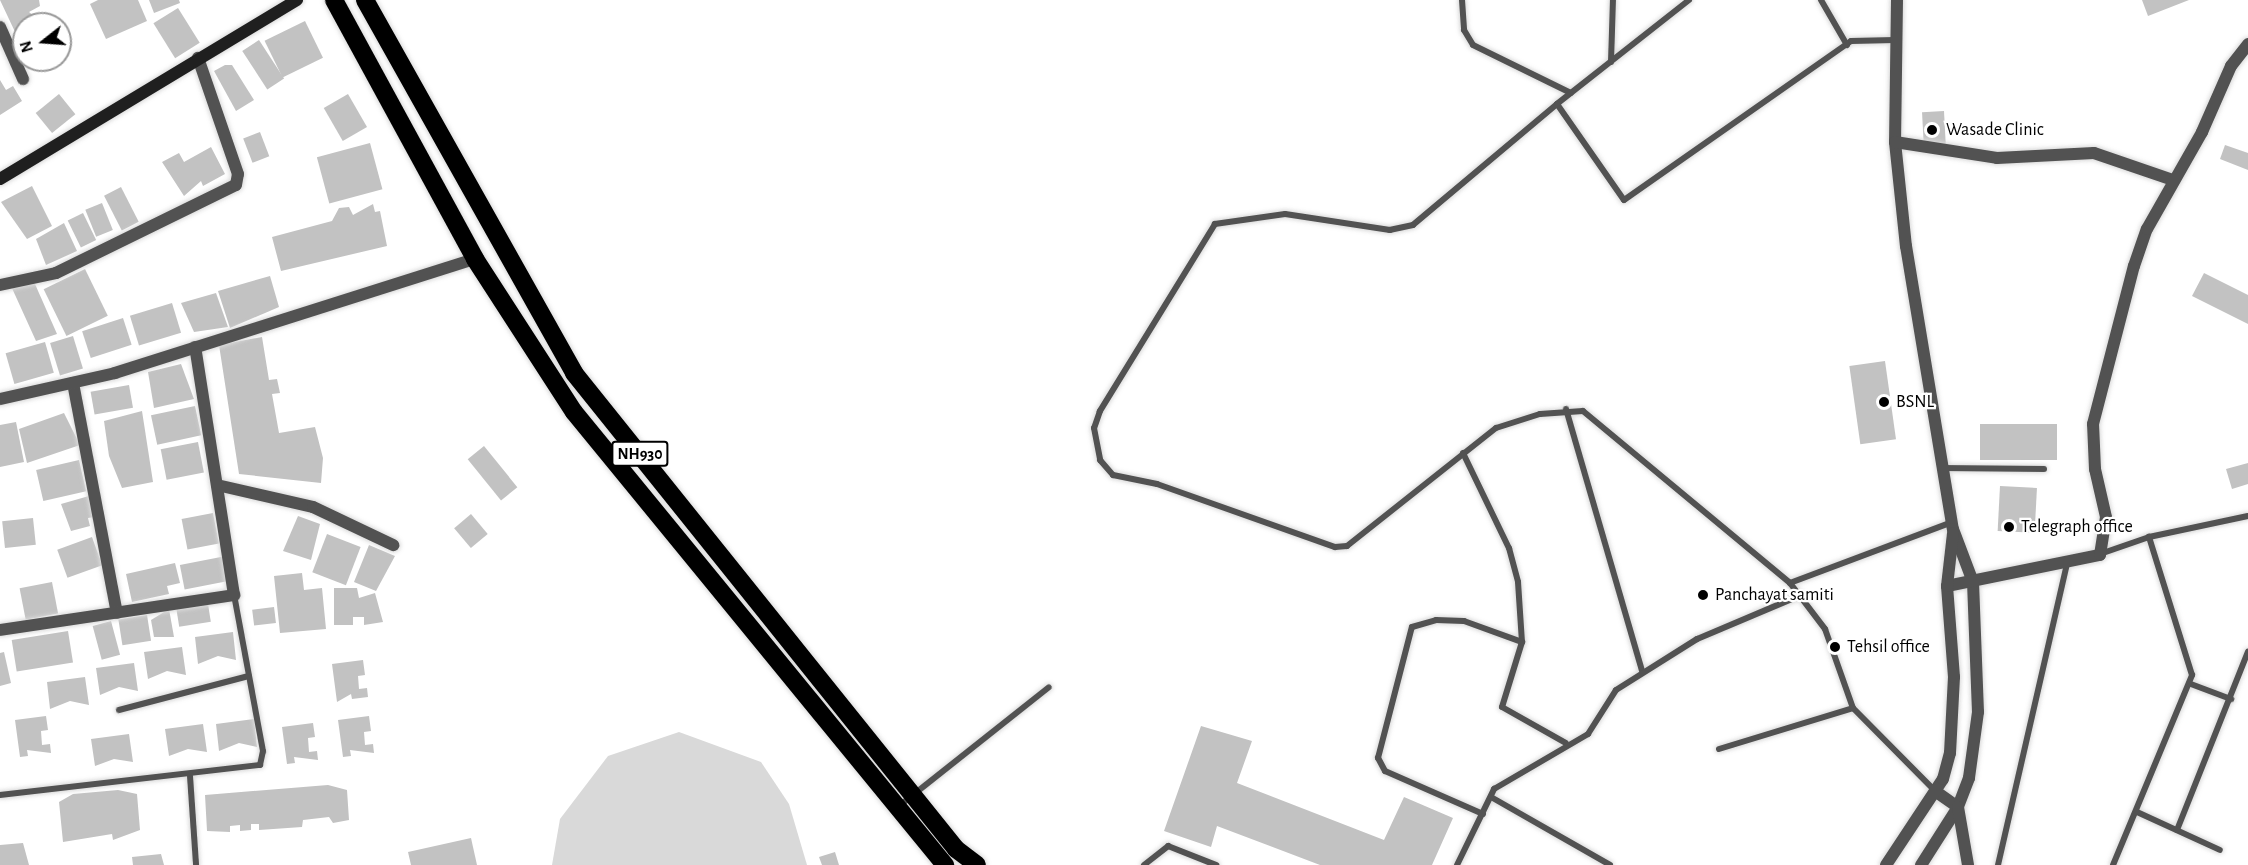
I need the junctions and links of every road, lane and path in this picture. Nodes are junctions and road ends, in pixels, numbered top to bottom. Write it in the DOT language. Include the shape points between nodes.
graph roads {
  1 [pos="297,0"];
  2 [pos="334,0"];
  3 [pos="365,0"];
  4 [pos="1462,0"];
  5 [pos="1613,0"];
  6 [pos="1689,0"];
  7 [pos="1821,0"];
  8 [pos="1897,0"];
  9 [pos="0,27"];
  10 [pos="1894,40"];
  11 [pos="2248,44"];
  12 [pos="1847,45"];
  13 [pos="198,58"];
  14 [pos="1611,62"];
  15 [pos="23,79"];
  16 [pos="1572,93"];
  17 [pos="1557,104"];
  18 [pos="1895,142"];
  19 [pos="0,179"];
  20 [pos="2173,180"];
  21 [pos="475,259"];
  22 [pos="0,285"];
  23 [pos="195,348"];
  24 [pos="73,382"];
  25 [pos="0,399"];
  26 [pos="1566,409"];
  27 [pos="1463,453"];
  28 [pos="1943,468"];
  29 [pos="2044,469"];
  30 [pos="217,485"];
  31 [pos="2247,516"];
  32 [pos="2248,524"];
  33 [pos="1953,526"];
  34 [pos="2149,537"];
  35 [pos="393,545"];
  36 [pos="2100,555"];
  37 [pos="2067,563"];
  38 [pos="1973,582"];
  39 [pos="1790,583"];
  40 [pos="1947,586"];
  41 [pos="234,595"];
  42 [pos="1801,596"];
  43 [pos="117,613"];
  44 [pos="0,630"];
  45 [pos="1522,642"];
  46 [pos="2248,652"];
  47 [pos="1642,670"];
  48 [pos="249,676"];
  49 [pos="2191,684"];
  50 [pos="1049,687"];
  51 [pos="2231,699"];
  52 [pos="1853,708"];
  53 [pos="119,710"];
  54 [pos="1566,743"];
  55 [pos="1719,749"];
  56 [pos="190,776"];
  57 [pos="1935,791"];
  58 [pos="0,795"];
  59 [pos="913,795"];
  60 [pos="1491,797"];
  61 [pos="1958,807"];
  62 [pos="898,808"];
  63 [pos="2136,812"];
  64 [pos="1483,814"];
  65 [pos="2177,830"];
  66 [pos="2220,850"];
  67 [pos="196,865"];
  68 [pos="945,865"];
  69 [pos="977,865"];
  70 [pos="1144,865"];
  71 [pos="1215,865"];
  72 [pos="1457,865"];
  73 [pos="1610,865"];
  74 [pos="1886,865"];
  75 [pos="1921,865"];
  76 [pos="1968,865"];
  77 [pos="1998,865"];
  78 [pos="2113,865"];
  1 -- 13 [label="street"];
  2 -- 21 [label="highway, NH930"];
  3 -- 59 [label="highway, NH930" via="565,359"];
  4 -- 16 [label="lane" via="1464,30 1473,45"];
  5 -- 14 [label="lane"];
  6 -- 14 [label="lane"];
  7 -- 12 [label="lane"];
  8 -- 10 [label="street"];
  9 -- 15 [label="street"];
  10 -- 12 [label="lane" via="1861,38"];
  10 -- 18 [label="street"];
  11 -- 20 [label="street" via="2230,66"];
  12 -- 17 [label="lane" via="1624,200"];
  13 -- 19 [label="street"];
  13 -- 22 [label="street" via="238,174 236,185 57,273"];
  14 -- 16 [label="lane"];
  16 -- 17 [label="lane"];
  17 -- 27 [label="lane" via="1413,225 1390,230 1285,214 1215,224 1094,428 1101,460 1113,475 1156,484 1335,547 1358,542"];
  18 -- 20 [label="street" via="1997,158 2094,153"];
  18 -- 28 [label="street"];
  20 -- 36 [label="street" via="2134,266 2093,424 2095,470 2106,517"];
  21 -- 23 [label="street"];
  21 -- 62 [label="highway, NH930" via="574,412"];
  23 -- 24 [label="street"];
  23 -- 30 [label="street"];
  24 -- 25 [label="street"];
  24 -- 43 [label="street"];
  26 -- 27 [label="lane" via="1515,419"];
  26 -- 39 [label="lane" via="1595,417"];
  26 -- 47 [label="lane"];
  27 -- 45 [label="lane" via="1515,566"];
  28 -- 29 [label="lane"];
  28 -- 33 [label="street"];
  30 -- 35 [label="street" via="313,507"];
  30 -- 41 [label="street"];
  31 -- 32 [label="lane"];
  31 -- 34 [label="lane"];
  33 -- 38 [label="street"];
  33 -- 39 [label="lane"];
  33 -- 40 [label="street"];
  34 -- 36 [label="lane"];
  34 -- 49 [label="lane" via="2192,669"];
  36 -- 37 [label="street"];
  37 -- 38 [label="street"];
  37 -- 77 [label="lane"];
  38 -- 40 [label="street"];
  38 -- 61 [label="street" via="1976,749"];
  39 -- 42 [label="lane"];
  40 -- 57 [label="street" via="1954,703 1950,753"];
  41 -- 43 [label="street"];
  41 -- 48 [label="lane"];
  42 -- 47 [label="lane" via="1696,639"];
  42 -- 52 [label="lane" via="1825,629"];
  43 -- 44 [label="street"];
  45 -- 54 [label="lane" via="1502,707"];
  45 -- 64 [label="lane" via="1464,621 1432,620 1412,627 1378,758 1385,771"];
  46 -- 51 [label="lane"];
  47 -- 54 [label="lane" via="1616,690 1588,735"];
  48 -- 53 [label="lane"];
  48 -- 56 [label="lane" via="264,751 260,765"];
  49 -- 51 [label="lane"];
  49 -- 63 [label="lane"];
  50 -- 59 [label="lane"];
  51 -- 65 [label="lane"];
  52 -- 55 [label="lane"];
  52 -- 57 [label="lane"];
  54 -- 60 [label="lane" via="1498,785"];
  56 -- 58 [label="lane"];
  56 -- 67 [label="lane"];
  57 -- 61 [label="street"];
  57 -- 74 [label="street"];
  59 -- 62 [label="lane"];
  59 -- 69 [label="highway, NH930" via="956,849"];
  60 -- 64 [label="lane"];
  60 -- 73 [label="lane"];
  61 -- 75 [label="street"];
  61 -- 76 [label="street"];
  62 -- 68 [label="highway, NH930"];
  63 -- 65 [label="lane"];
  63 -- 78 [label="lane"];
  64 -- 72 [label="lane"];
  65 -- 66 [label="lane"];
  70 -- 71 [label="lane" via="1168,846"];
}
